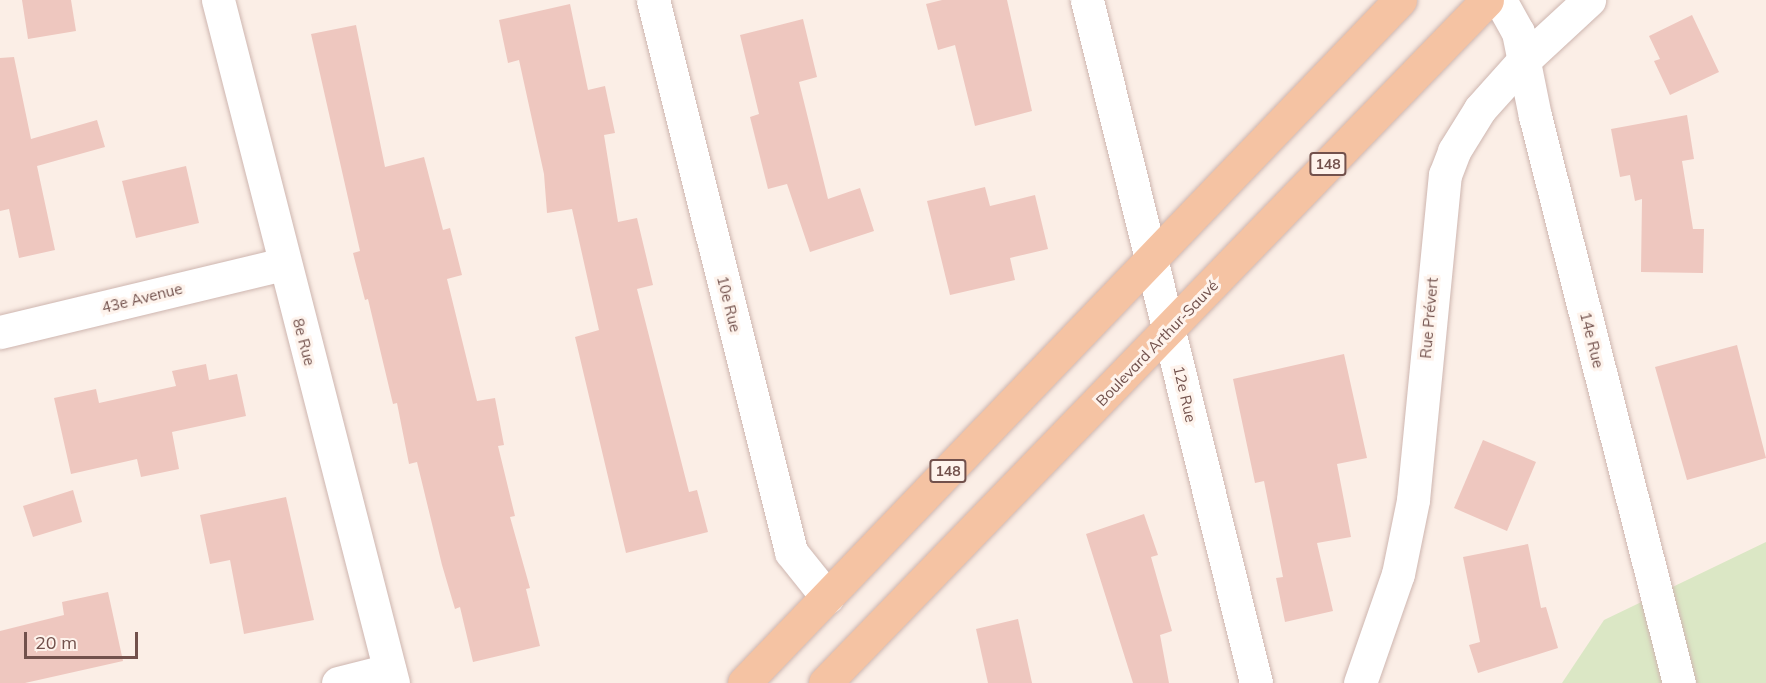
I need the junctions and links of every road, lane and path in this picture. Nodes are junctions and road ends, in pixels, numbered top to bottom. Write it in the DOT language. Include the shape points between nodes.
graph roads {
  1 [pos="218,0"];
  2 [pos="653,0"];
  3 [pos="1087,0"];
  4 [pos="1400,0"];
  5 [pos="1487,0"];
  6 [pos="1500,0"];
  7 [pos="1588,0"];
  8 [pos="1523,61"];
  9 [pos="1152,257"];
  10 [pos="284,264"];
  11 [pos="1171,329"];
  12 [pos="0,332"];
  13 [pos="827,597"];
  14 [pos="391,677"];
  15 [pos="338,683"];
  16 [pos="744,683"];
  17 [pos="825,683"];
  18 [pos="1256,683"];
  19 [pos="1360,683"];
  20 [pos="1679,683"];
  1 -- 10 [label="street, 8e Rue"];
  2 -- 13 [label="street, 10e Rue" via="791,552"];
  3 -- 9 [label="street, 12e Rue"];
  4 -- 9 [label="main road, 148"];
  5 -- 11 [label="main road, Boulevard Arthur-Sauvé / 148"];
  6 -- 8 [label="street, 14e Rue" via="1516,24"];
  7 -- 8 [label="street, Rue Prévert"];
  8 -- 19 [label="street, Rue Prévert" via="1480,109 1454,151 1445,175 1410,521 1392,596"];
  8 -- 20 [label="street, 14e Rue"];
  9 -- 11 [label="street, 12e Rue"];
  9 -- 13 [label="main road, 148"];
  10 -- 12 [label="street, 43e Avenue"];
  10 -- 14 [label="street, 8e Rue"];
  11 -- 17 [label="main road, Boulevard Arthur-Sauvé / 148"];
  11 -- 18 [label="street, 12e Rue"];
  13 -- 16 [label="main road, 148"];
  14 -- 15 [label="street"];
}
